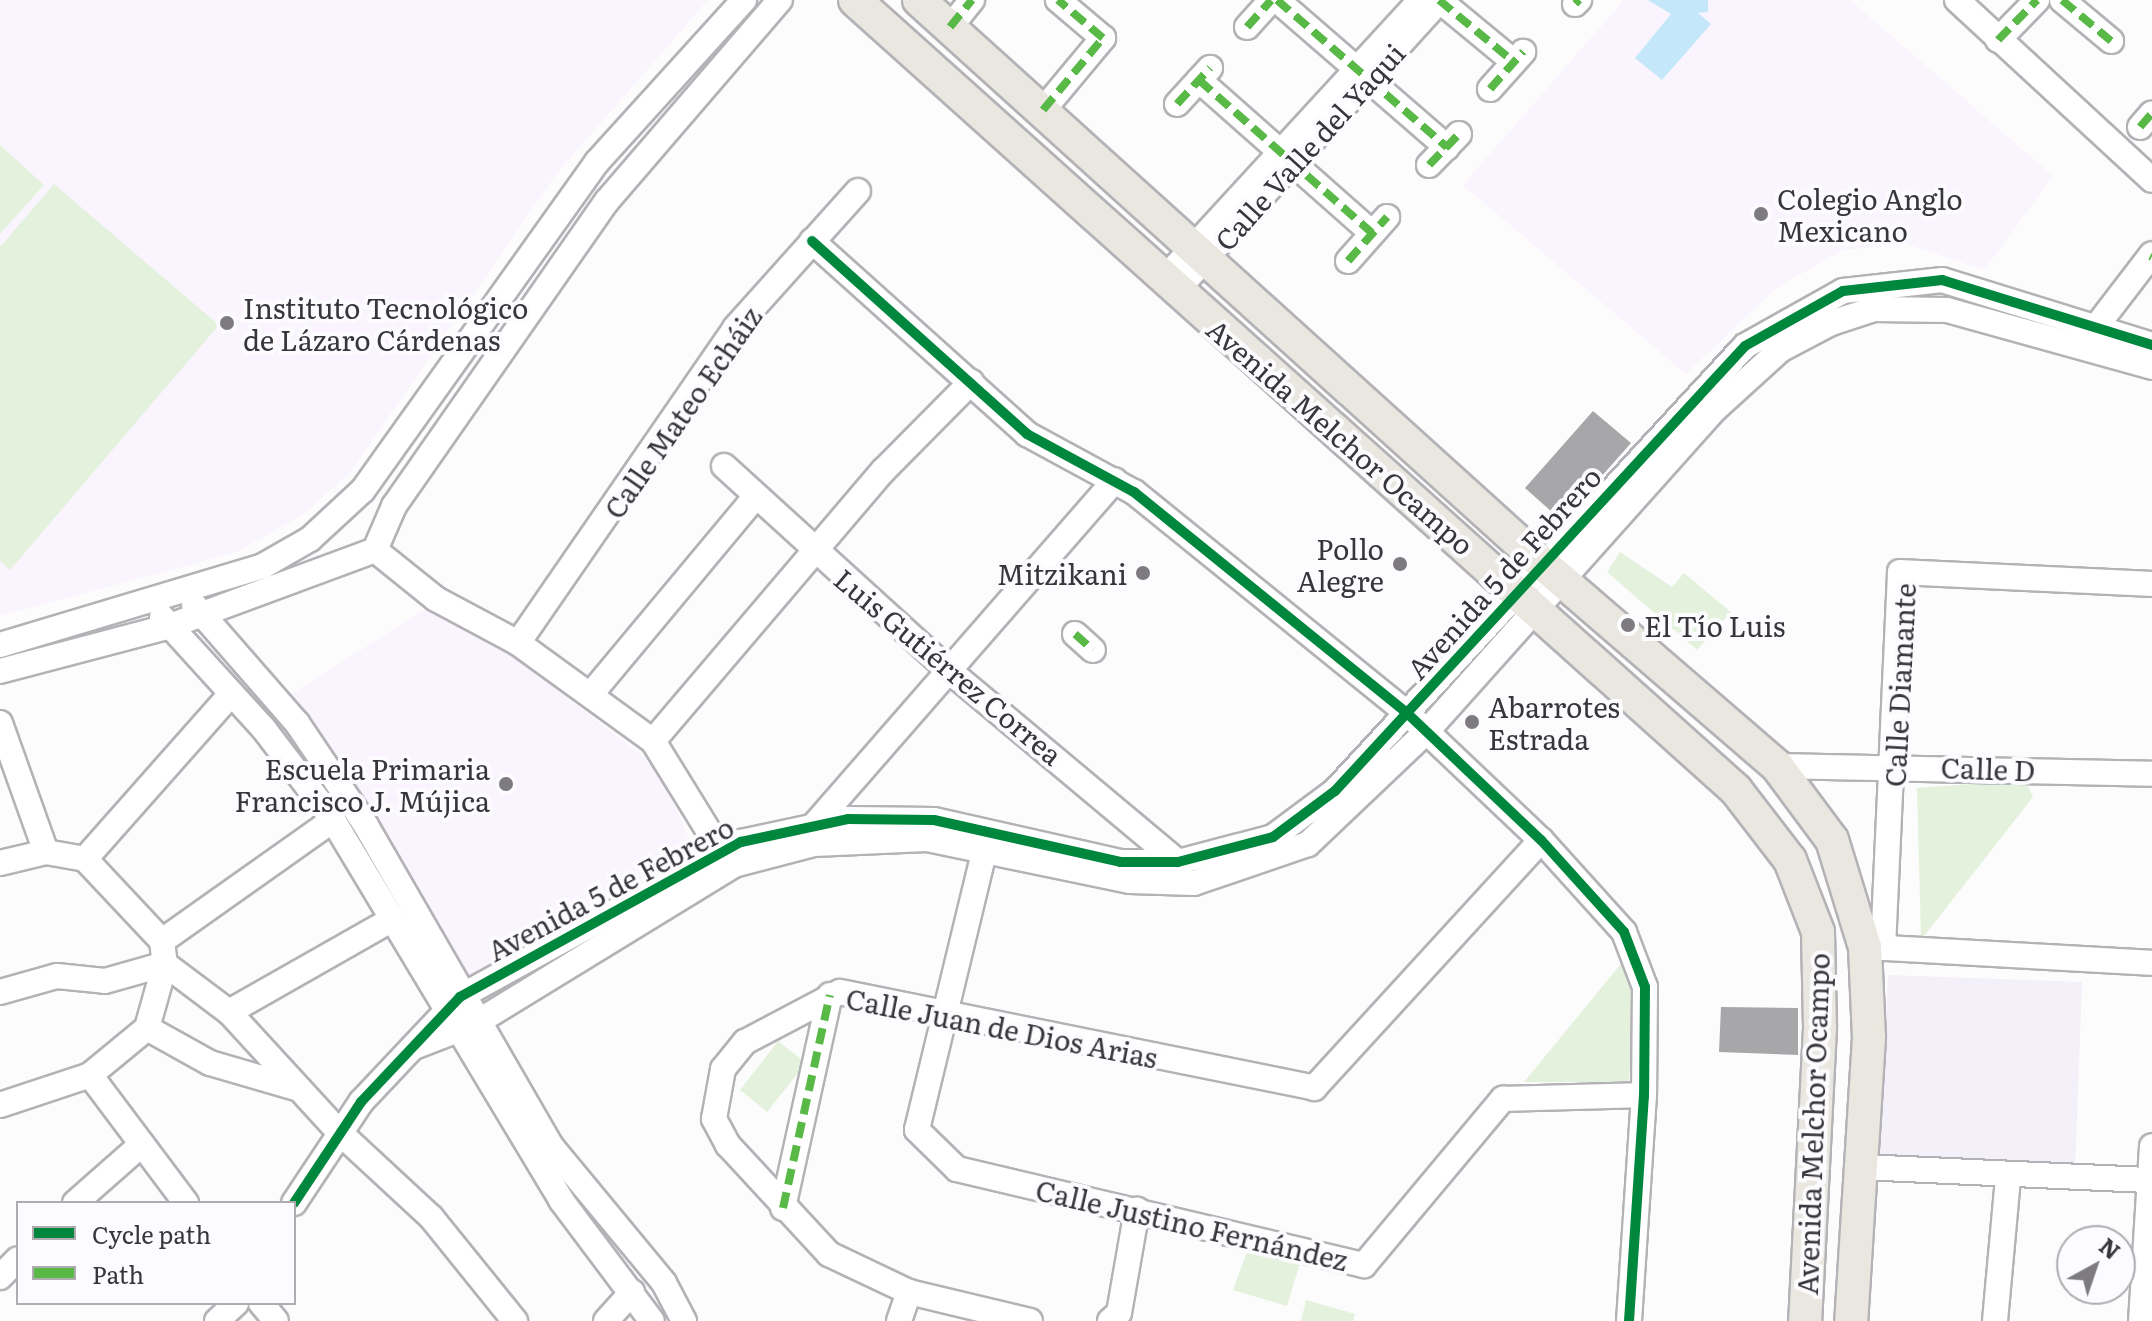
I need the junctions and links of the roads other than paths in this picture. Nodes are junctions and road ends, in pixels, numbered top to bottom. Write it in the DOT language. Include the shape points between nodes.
graph roads {
  1 [pos="744,0"];
  2 [pos="780,0"];
  3 [pos="855,0"];
  4 [pos="919,0"];
  5 [pos="972,0"];
  6 [pos="1058,0"];
  7 [pos="1271,0"];
  8 [pos="1277,0"];
  9 [pos="1421,0"];
  10 [pos="1439,0"];
  11 [pos="1957,0"];
  12 [pos="2037,0"];
  13 [pos="2062,0"];
  14 [pos="950,27"];
  15 [pos="1247,27"];
  16 [pos="1998,40"];
  17 [pos="2111,41"];
  18 [pos="1362,74"];
  19 [pos="1490,89"];
  20 [pos="1177,104"];
  21 [pos="1043,110"];
  22 [pos="1287,158"];
  23 [pos="1429,165"];
  24 [pos="2152,180"];
  25 [pos="858,191"];
  26 [pos="812,241"];
  27 [pos="1199,254"];
  28 [pos="2151,256"];
  29 [pos="1348,261"];
  30 [pos="1170,285"];
  31 [pos="2088,336"];
  32 [pos="2152,345"];
  33 [pos="2152,367"];
  34 [pos="971,382"];
  35 [pos="398,441"];
  36 [pos="425,462"];
  37 [pos="724,466"];
  38 [pos="1115,480"];
  39 [pos="755,497"];
  40 [pos="375,550"];
  41 [pos="815,551"];
  42 [pos="1552,572"];
  43 [pos="2152,584"];
  44 [pos="183,590"];
  45 [pos="1527,600"];
  46 [pos="150,603"];
  47 [pos="201,614"];
  48 [pos="170,626"];
  49 [pos="518,643"];
  50 [pos="0,645"];
  51 [pos="946,668"];
  52 [pos="0,671"];
  53 [pos="231,694"];
  54 [pos="591,694"];
  55 [pos="1408,714"];
  56 [pos="0,723"];
  57 [pos="1427,731"];
  58 [pos="653,741"];
  59 [pos="1894,765"];
  60 [pos="1777,766"];
  61 [pos="2152,774"];
  62 [pos="333,820"];
  63 [pos="815,824"];
  64 [pos="988,839"];
  65 [pos="1541,840"];
  66 [pos="721,851"];
  67 [pos="46,852"];
  68 [pos="85,859"];
  69 [pos="1178,862"];
  70 [pos="0,863"];
  71 [pos="389,921"];
  72 [pos="1874,947"];
  73 [pos="164,952"];
  74 [pos="2152,963"];
  75 [pos="0,992"];
  76 [pos="830,995"];
  77 [pos="229,1012"];
  78 [pos="947,1013"];
  79 [pos="459,1016"];
  80 [pos="147,1028"];
  81 [pos="90,1075"];
  82 [pos="299,1089"];
  83 [pos="1644,1095"];
  84 [pos="0,1105"];
  85 [pos="338,1131"];
  86 [pos="142,1144"];
  87 [pos="2152,1146"];
  88 [pos="1861,1167"];
  89 [pos="2008,1178"];
  90 [pos="2151,1180"];
  91 [pos="77,1201"];
  92 [pos="185,1201"];
  93 [pos="295,1201"];
  94 [pos="783,1208"];
  95 [pos="1137,1210"];
  96 [pos="16,1261"];
  97 [pos="0,1277"];
  98 [pos="632,1292"];
  99 [pos="909,1292"];
  100 [pos="234,1305"];
  101 [pos="263,1305"];
  102 [pos="217,1321"];
  103 [pos="276,1321"];
  104 [pos="515,1321"];
  105 [pos="606,1321"];
  106 [pos="652,1321"];
  107 [pos="684,1321"];
  108 [pos="899,1321"];
  109 [pos="1030,1321"];
  110 [pos="1110,1321"];
  111 [pos="1629,1321"];
  112 [pos="1805,1321"];
  113 [pos="1851,1321"];
  114 [pos="1995,1321"];
  115 [pos="2141,1321"];
  1 -- 35 [label="street" via="597,162"];
  2 -- 36 [label="street" via="607,201"];
  3 -- 30 [label="main road, Avenida Melchor Ocampo"];
  4 -- 14 [label="main road, Avenida Melchor Ocampo"];
  5 -- 14 [label="street"];
  6 -- 21 [label="street" via="1103,38"];
  7 -- 15 [label="street"];
  8 -- 18 [label="street"];
  9 -- 18 [label="street, Calle Valle del Yaqui"];
  10 -- 18 [label="street, Calle Valle del Yaqui"];
  10 -- 19 [label="street" via="1518,57"];
  11 -- 16 [label="street"];
  12 -- 16 [label="street"];
  13 -- 17 [label="street"];
  14 -- 21 [label="main road, Avenida Melchor Ocampo"];
  16 -- 24 [label="street"];
  18 -- 22 [label="street, Calle Valle del Yaqui"];
  18 -- 23 [label="street" via="1453,141"];
  20 -- 22 [label="street" via="1205,74"];
  21 -- 27 [label="main road, Avenida Melchor Ocampo"];
  22 -- 27 [label="street, Calle Valle del Yaqui"];
  22 -- 29 [label="street" via="1379,225"];
  25 -- 26 [label="street, Calle Mateo Echáiz"];
  26 -- 34 [label="street"];
  26 -- 49 [label="street, Calle Mateo Echáiz" via="735,328"];
  27 -- 30 [label="street, Calle Valle del Yaqui"];
  27 -- 42 [label="main road, Avenida Melchor Ocampo"];
  28 -- 31 [label="street"];
  30 -- 45 [label="main road, Avenida Melchor Ocampo"];
  31 -- 32 [label="street, Avenida 5 de Febrero"];
  31 -- 33 [label="street, Avenida 5 de Febrero"];
  31 -- 42 [label="street, Avenida 5 de Febrero" via="1947,310 1874,309 1831,323 1780,350"];
  34 -- 38 [label="street" via="1027,434 1074,464"];
  34 -- 41 [label="street"];
  35 -- 36 [label="street"];
  35 -- 44 [label="street" via="363,490 310,539 263,566"];
  36 -- 40 [label="street" via="394,506"];
  37 -- 39 [label="street, Luis Gutiérrez Correa"];
  38 -- 51 [label="street"];
  38 -- 55 [label="street"];
  39 -- 41 [label="street, Luis Gutiérrez Correa"];
  39 -- 54 [label="street"];
  40 -- 47 [label="street"];
  40 -- 49 [label="street" via="436,599"];
  41 -- 51 [label="street, Luis Gutiérrez Correa"];
  41 -- 58 [label="street"];
  42 -- 45 [label="street, Avenida 5 de Febrero"];
  42 -- 60 [label="main road, Avenida Melchor Ocampo"];
  43 -- 59 [label="street, Calle Diamante" via="1900,572"];
  44 -- 46 [label="street"];
  44 -- 47 [label="street"];
  45 -- 55 [label="street, Avenida 5 de Febrero"];
  45 -- 57 [label="street, Avenida 5 de Febrero"];
  45 -- 112 [label="main road, Avenida Melchor Ocampo" via="1736,790 1790,860 1818,932 1820,1028"];
  46 -- 48 [label="street"];
  46 -- 50 [label="street"];
  47 -- 48 [label="street"];
  47 -- 79 [label="street" via="297,723 365,824"];
  48 -- 52 [label="street"];
  48 -- 53 [label="street"];
  49 -- 54 [label="street"];
  51 -- 63 [label="street"];
  51 -- 69 [label="street, Luis Gutiérrez Correa"];
  53 -- 62 [label="street"];
  53 -- 68 [label="street"];
  54 -- 58 [label="street"];
  55 -- 57 [label="street"];
  55 -- 69 [label="street, Avenida 5 de Febrero" via="1335,791 1290,827 1239,848"];
  56 -- 67 [label="street"];
  57 -- 64 [label="street, Avenida 5 de Febrero" via="1308,844 1194,883 1130,881"];
  57 -- 65 [label="street"];
  58 -- 66 [label="street"];
  59 -- 60 [label="street, Calle D"];
  59 -- 61 [label="street, Calle D"];
  59 -- 72 [label="street, Calle Diamante"];
  60 -- 72 [label="main road, Avenida Melchor Ocampo" via="1832,840"];
  62 -- 71 [label="street"];
  62 -- 73 [label="street"];
  63 -- 64 [label="street, Avenida 5 de Febrero" via="934,820"];
  63 -- 66 [label="street, Avenida 5 de Febrero"];
  64 -- 69 [label="street, Avenida 5 de Febrero" via="1120,862"];
  64 -- 78 [label="street"];
  64 -- 79 [label="street, Avenida 5 de Febrero" via="863,838 734,865"];
  65 -- 78 [label="street, Calle Juan de Dios Arias" via="1314,1088"];
  65 -- 83 [label="street" via="1629,943 1645,987"];
  66 -- 79 [label="street, Avenida 5 de Febrero"];
  67 -- 68 [label="street"];
  67 -- 70 [label="street"];
  68 -- 73 [label="street"];
  71 -- 77 [label="street"];
  71 -- 79 [label="street"];
  72 -- 74 [label="street"];
  72 -- 88 [label="main road, Avenida Melchor Ocampo"];
  73 -- 75 [label="street" via="105,981 57,976"];
  73 -- 77 [label="street"];
  73 -- 80 [label="street"];
  76 -- 78 [label="street, Calle Juan de Dios Arias" via="840,992"];
  76 -- 94 [label="street"];
  76 -- 94 [label="street, Calle Juan de Dios Arias" via="745,1042 723,1069 714,1096 714,1119 728,1145"];
  77 -- 82 [label="street"];
  78 -- 95 [label="street, Calle Justino Fernández" via="917,1130 957,1169"];
  79 -- 85 [label="street, Avenida 5 de Febrero" via="412,1048"];
  79 -- 98 [label="street" via="561,1200"];
  79 -- 107 [label="street" via="550,1145 664,1283"];
  80 -- 81 [label="street"];
  80 -- 82 [label="street" via="210,1063"];
  81 -- 84 [label="street"];
  81 -- 86 [label="street"];
  82 -- 85 [label="street"];
  83 -- 95 [label="street, Calle Justino Fernández" via="1503,1099 1364,1265"];
  83 -- 111 [label="street"];
  85 -- 93 [label="street, Avenida 5 de Febrero"];
  85 -- 104 [label="street" via="431,1217"];
  86 -- 91 [label="street"];
  86 -- 92 [label="street"];
  87 -- 90 [label="street"];
  88 -- 89 [label="street"];
  88 -- 113 [label="main road, Avenida Melchor Ocampo"];
  89 -- 90 [label="street"];
  89 -- 114 [label="street"];
  90 -- 115 [label="street"];
  94 -- 99 [label="street, Calle Juan de Dios Arias" via="829,1254"];
  95 -- 110 [label="street" via="1119,1313"];
  96 -- 97 [label="street"];
  98 -- 105 [label="street"];
  98 -- 106 [label="street"];
  99 -- 108 [label="street"];
  99 -- 109 [label="street, Calle Juan de Dios Arias"];
  100 -- 102 [label="street"];
  101 -- 103 [label="street"];
}
